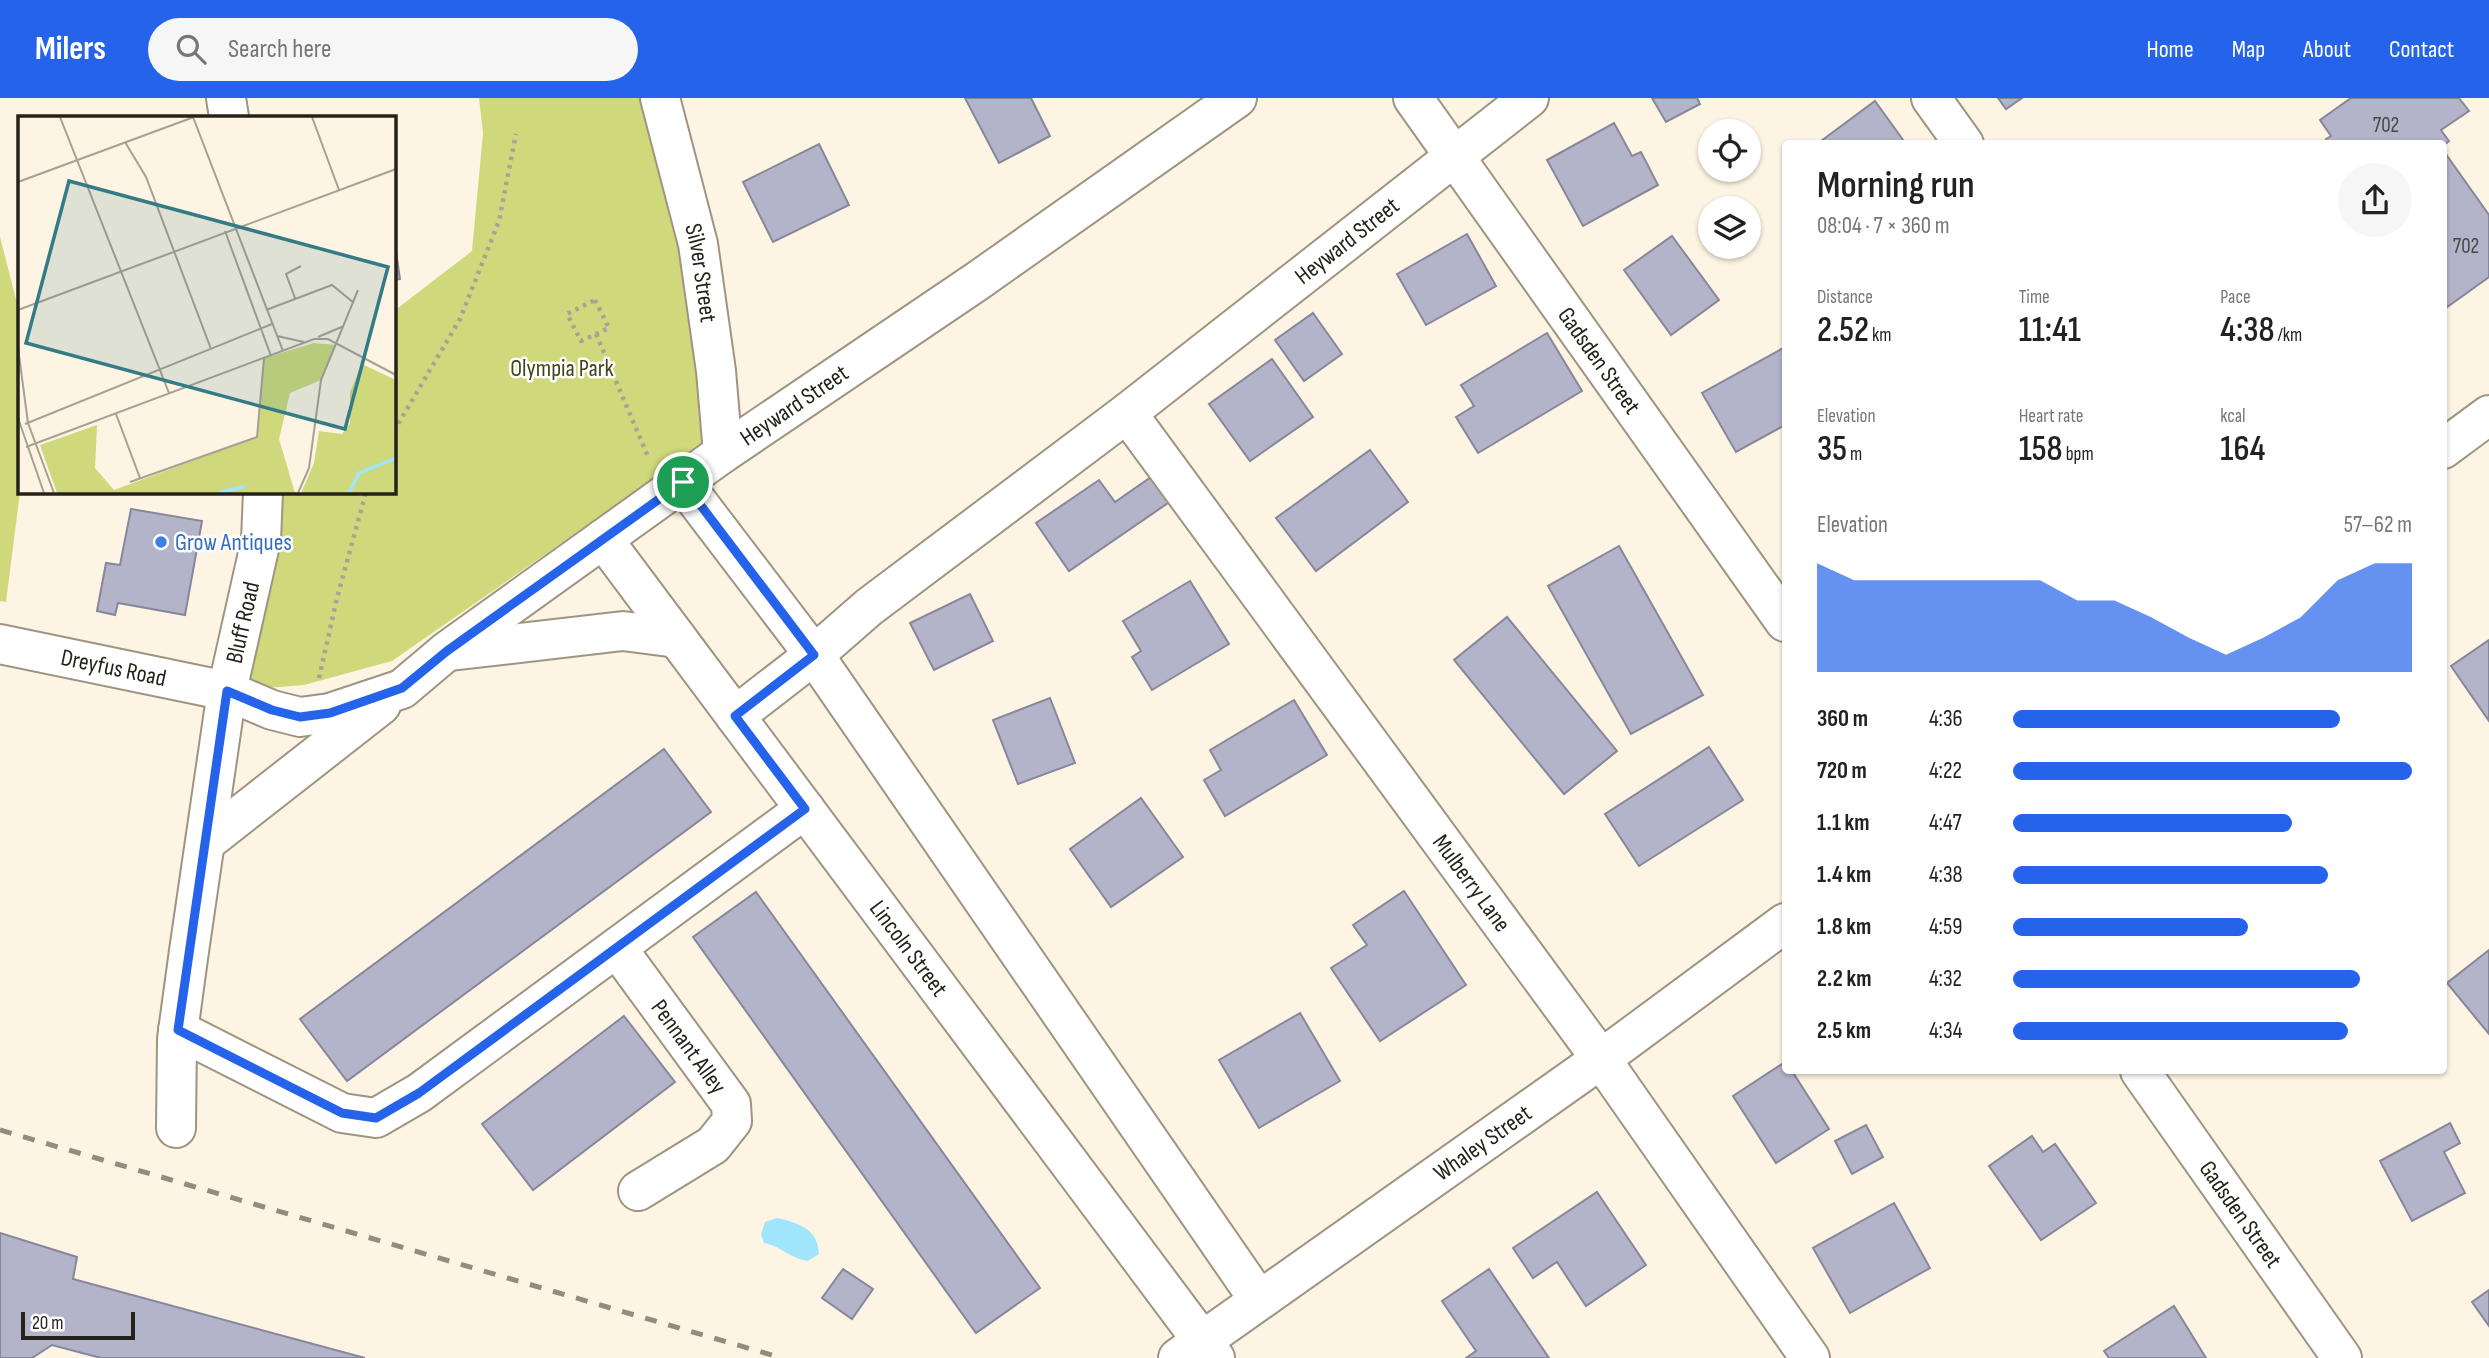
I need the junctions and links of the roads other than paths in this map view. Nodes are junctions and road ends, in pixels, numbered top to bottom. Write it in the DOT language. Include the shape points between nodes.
graph roads {
  1 [pos="226,98"];
  2 [pos="660,98"];
  3 [pos="1237,98"];
  4 [pos="1413,98"];
  5 [pos="1529,98"];
  6 [pos="1931,98"];
  7 [pos="229,116"];
  8 [pos="1961,140"];
  9 [pos="1454,156"];
  10 [pos="1126,413"];
  11 [pos="2489,415"];
  12 [pos="2447,446"];
  13 [pos="723,453"];
  14 [pos="683,482"];
  15 [pos="263,494"];
  16 [pos="603,538"];
  17 [pos="1782,618"];
  18 [pos="677,638"];
  19 [pos="0,644"];
  20 [pos="447,651"];
  21 [pos="814,655"];
  22 [pos="402,688"];
  23 [pos="227,691"];
  24 [pos="735,716"];
  25 [pos="805,809"];
  26 [pos="206,842"];
  27 [pos="1782,925"];
  28 [pos="617,948"];
  29 [pos="178,1030"];
  30 [pos="1601,1059"];
  31 [pos="2142,1074"];
  32 [pos="176,1128"];
  33 [pos="638,1191"];
  34 [pos="1259,1300"];
  35 [pos="1199,1352"];
  36 [pos="1810,1358"];
  37 [pos="2342,1358"];
  1 -- 7 [label="street"];
  2 -- 13 [label="street, Silver Street" via="698,244"];
  3 -- 13 [label="street, Heyward Street"];
  4 -- 9 [label="street, Gadsden Street"];
  5 -- 9 [label="street, Heyward Street"];
  6 -- 8 [label="street"];
  9 -- 10 [label="street, Heyward Street"];
  9 -- 17 [label="street, Gadsden Street"];
  10 -- 21 [label="street, Heyward Street" via="869,607"];
  10 -- 30 [label="street, Mulberry Lane"];
  11 -- 12 [label="street"];
  13 -- 14 [label="street, Heyward Street"];
  14 -- 16 [label="street, Heyward Street"];
  14 -- 21 [label="street"];
  15 -- 23 [label="street, Bluff Road" via="261,540"];
  16 -- 18 [label="street, Lincoln Street"];
  16 -- 20 [label="street, Heyward Street"];
  18 -- 20 [label="street" via="623,631"];
  18 -- 24 [label="street, Lincoln Street"];
  19 -- 23 [label="street, Dreyfus Road"];
  20 -- 22 [label="street, Heyward Street"];
  21 -- 24 [label="street, Heyward Street"];
  21 -- 34 [label="street"];
  22 -- 23 [label="street, Heyward Street" via="330,713 300,717"];
  22 -- 26 [label="street"];
  23 -- 26 [label="street, Bluff Road"];
  24 -- 25 [label="street, Lincoln Street"];
  25 -- 28 [label="street"];
  25 -- 35 [label="street, Lincoln Street"];
  26 -- 29 [label="street, Bluff Road"];
  27 -- 30 [label="street, Whaley Street"];
  28 -- 29 [label="street" via="419,1093 376,1118 342,1113"];
  28 -- 33 [label="street, Pennant Alley" via="732,1104 732,1121 713,1145"];
  29 -- 32 [label="street, Bluff Road"];
  30 -- 34 [label="street, Whaley Street"];
  30 -- 36 [label="street, Mulberry Lane"];
  31 -- 37 [label="street, Gadsden Street"];
  34 -- 35 [label="street, Whaley Street"];
}
